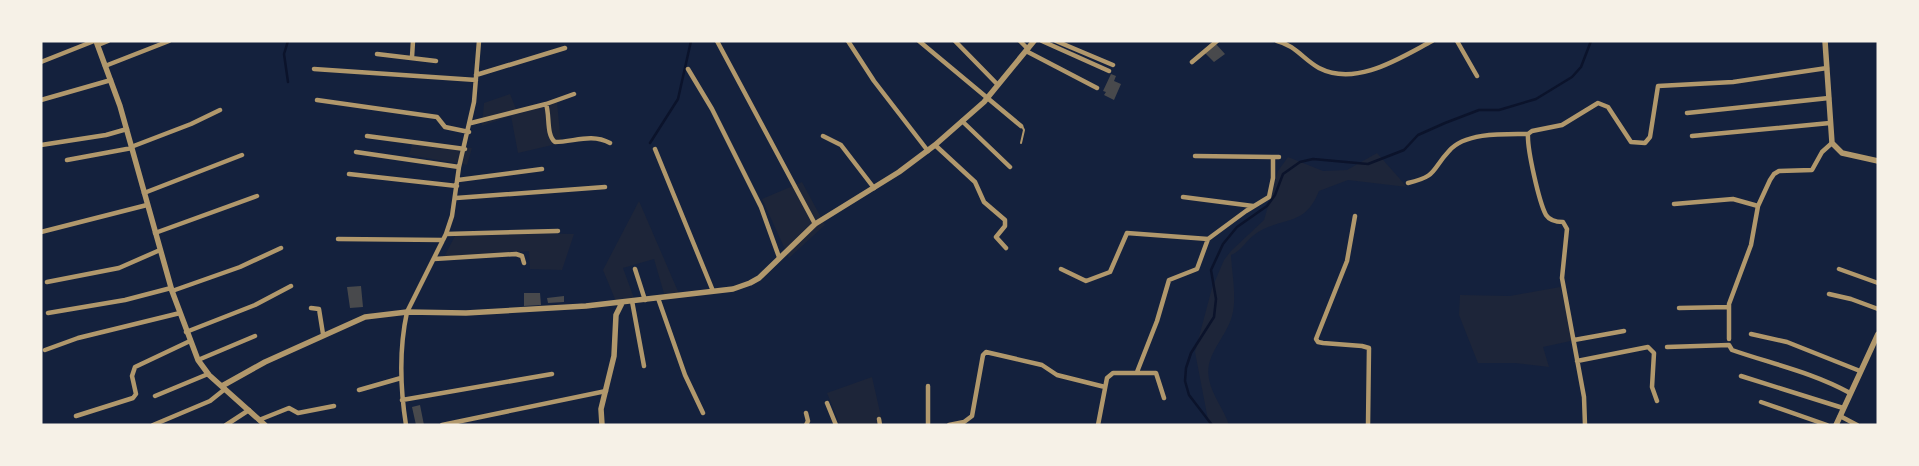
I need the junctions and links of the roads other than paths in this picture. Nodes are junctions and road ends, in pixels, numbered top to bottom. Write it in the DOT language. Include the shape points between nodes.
graph roads {
  1 [pos="108,41"];
  2 [pos="169,41"];
  3 [pos="413,41"];
  4 [pos="479,41"];
  5 [pos="716,41"];
  6 [pos="848,41"];
  7 [pos="919,41"];
  8 [pos="955,41"];
  9 [pos="1020,41"];
  10 [pos="1034,41"];
  11 [pos="1042,41"];
  12 [pos="1056,41"];
  13 [pos="1217,41"];
  14 [pos="1277,41"];
  15 [pos="1419,41"];
  16 [pos="1432,41"];
  17 [pos="1457,41"];
  18 [pos="1825,41"];
  19 [pos="96,43"];
  20 [pos="1422,47"];
  21 [pos="565,48"];
  22 [pos="1027,49"];
  23 [pos="377,54"];
  24 [pos="412,57"];
  25 [pos="436,61"];
  26 [pos="41,62"];
  27 [pos="1192,62"];
  28 [pos="105,66"];
  29 [pos="1113,66"];
  30 [pos="1827,68"];
  31 [pos="314,69"];
  32 [pos="688,69"];
  33 [pos="1109,71"];
  34 [pos="1477,76"];
  35 [pos="476,78"];
  36 [pos="111,80"];
  37 [pos="998,85"];
  38 [pos="1097,88"];
  39 [pos="574,94"];
  40 [pos="987,98"];
  41 [pos="1829,98"];
  42 [pos="41,100"];
  43 [pos="317,100"];
  44 [pos="546,104"];
  45 [pos="220,110"];
  46 [pos="1687,114"];
  47 [pos="962,121"];
  48 [pos="470,123"];
  49 [pos="1830,123"];
  50 [pos="1020,126"];
  51 [pos="127,129"];
  52 [pos="469,132"];
  53 [pos="1528,134"];
  54 [pos="367,136"];
  55 [pos="824,136"];
  56 [pos="1692,136"];
  57 [pos="1021,143"];
  58 [pos="1832,143"];
  59 [pos="610,144"];
  60 [pos="41,145"];
  61 [pos="935,145"];
  62 [pos="132,147"];
  63 [pos="465,149"];
  64 [pos="656,149"];
  65 [pos="928,151"];
  66 [pos="356,152"];
  67 [pos="242,154"];
  68 [pos="1195,156"];
  69 [pos="67,160"];
  70 [pos="1878,161"];
  71 [pos="459,167"];
  72 [pos="1010,167"];
  73 [pos="542,169"];
  74 [pos="349,174"];
  75 [pos="458,180"];
  76 [pos="1408,183"];
  77 [pos="457,186"];
  78 [pos="605,187"];
  79 [pos="874,188"];
  80 [pos="144,193"];
  81 [pos="257,196"];
  82 [pos="1183,197"];
  83 [pos="456,198"];
  84 [pos="1674,204"];
  85 [pos="147,205"];
  86 [pos="1254,206"];
  87 [pos="1758,206"];
  88 [pos="1355,216"];
  89 [pos="815,224"];
  90 [pos="558,231"];
  91 [pos="41,232"];
  92 [pos="155,233"];
  93 [pos="446,234"];
  94 [pos="338,239"];
  95 [pos="1208,239"];
  96 [pos="443,240"];
  97 [pos="281,248"];
  98 [pos="1006,248"];
  99 [pos="160,250"];
  100 [pos="779,257"];
  101 [pos="434,259"];
  102 [pos="524,263"];
  103 [pos="635,268"];
  104 [pos="1060,269"];
  105 [pos="1839,269"];
  106 [pos="47,282"];
  107 [pos="1878,283"];
  108 [pos="291,286"];
  109 [pos="171,290"];
  110 [pos="713,291"];
  111 [pos="1829,294"];
  112 [pos="658,298"];
  113 [pos="645,300"];
  114 [pos="632,301"];
  115 [pos="622,303"];
  116 [pos="1729,307"];
  117 [pos="312,308"];
  118 [pos="1679,308"];
  119 [pos="1878,309"];
  120 [pos="407,312"];
  121 [pos="48,313"];
  122 [pos="180,313"];
  123 [pos="1624,331"];
  124 [pos="186,332"];
  125 [pos="324,334"];
  126 [pos="1751,334"];
  127 [pos="1878,334"];
  128 [pos="255,336"];
  129 [pos="1729,339"];
  130 [pos="1574,340"];
  131 [pos="190,341"];
  132 [pos="1667,347"];
  133 [pos="45,350"];
  134 [pos="198,360"];
  135 [pos="1577,361"];
  136 [pos="644,366"];
  137 [pos="1137,372"];
  138 [pos="1860,372"];
  139 [pos="208,374"];
  140 [pos="552,374"];
  141 [pos="1741,376"];
  142 [pos="401,378"];
  143 [pos="928,386"];
  144 [pos="223,387"];
  145 [pos="1105,387"];
  146 [pos="358,390"];
  147 [pos="606,391"];
  148 [pos="1850,393"];
  149 [pos="155,396"];
  150 [pos="1164,398"];
  151 [pos="402,400"];
  152 [pos="1657,401"];
  153 [pos="827,402"];
  154 [pos="1761,402"];
  155 [pos="334,406"];
  156 [pos="1843,408"];
  157 [pos="249,410"];
  158 [pos="703,413"];
  159 [pos="806,413"];
  160 [pos="76,416"];
  161 [pos="1840,416"];
  162 [pos="878,419"];
  163 [pos="260,420"];
  164 [pos="153,425"];
  165 [pos="226,425"];
  166 [pos="265,425"];
  167 [pos="406,425"];
  168 [pos="442,425"];
  169 [pos="602,425"];
  170 [pos="806,425"];
  171 [pos="836,425"];
  172 [pos="880,425"];
  173 [pos="928,425"];
  174 [pos="949,425"];
  175 [pos="1098,425"];
  176 [pos="1368,425"];
  177 [pos="1585,425"];
  178 [pos="1827,425"];
  179 [pos="1836,425"];
  180 [pos="1857,425"];
  1 -- 19 [label="street"];
  2 -- 28 [label="street"];
  3 -- 24 [label="street"];
  4 -- 35 [label="street"];
  5 -- 89 [label="street"];
  6 -- 65 [label="street"];
  7 -- 40 [label="street"];
  8 -- 37 [label="street"];
  9 -- 22 [label="street"];
  10 -- 22 [label="street"];
  11 -- 33 [label="street"];
  12 -- 29 [label="street"];
  13 -- 27 [label="street"];
  14 -- 20 [label="street" via="1291,46 1320,68 1346,74 1366,72"];
  15 -- 20 [label="street"];
  16 -- 20 [label="street"];
  17 -- 34 [label="street"];
  18 -- 30 [label="street"];
  19 -- 26 [label="street"];
  19 -- 28 [label="street"];
  21 -- 35 [label="street"];
  22 -- 37 [label="street"];
  22 -- 38 [label="street"];
  23 -- 24 [label="street"];
  24 -- 25 [label="street"];
  28 -- 36 [label="street"];
  30 -- 41 [label="street"];
  30 -- 53 [label="street" via="1734,82 1658,86 1650,137 1642,144 1630,142 1608,107 1598,103 1562,125"];
  31 -- 35 [label="street"];
  32 -- 100 [label="street" via="712,109 761,207"];
  35 -- 48 [label="street"];
  36 -- 42 [label="street"];
  36 -- 51 [label="street"];
  37 -- 40 [label="street"];
  39 -- 44 [label="street"];
  40 -- 47 [label="street"];
  40 -- 50 [label="street"];
  40 -- 57 [label="lane" via="1024,127"];
  41 -- 46 [label="street"];
  41 -- 49 [label="street"];
  43 -- 52 [label="street" via="437,117 445,127"];
  44 -- 48 [label="street"];
  44 -- 59 [label="street" via="550,135 555,142 600,138"];
  45 -- 62 [label="street"];
  47 -- 61 [label="street"];
  47 -- 72 [label="street"];
  48 -- 52 [label="street"];
  49 -- 56 [label="street"];
  49 -- 58 [label="street"];
  51 -- 60 [label="street"];
  51 -- 62 [label="street"];
  52 -- 63 [label="street"];
  53 -- 76 [label="street" via="1486,135 1457,144 1426,178"];
  53 -- 130 [label="street" via="1546,216 1555,222 1563,222 1567,228 1562,278"];
  54 -- 63 [label="street"];
  55 -- 79 [label="street" via="841,145"];
  58 -- 70 [label="street" via="1842,153"];
  58 -- 87 [label="street" via="1822,152 1812,170 1774,174"];
  61 -- 65 [label="street"];
  61 -- 98 [label="street" via="974,182 984,202 1005,220 1005,226 996,237"];
  62 -- 69 [label="street"];
  62 -- 80 [label="street"];
  63 -- 71 [label="street"];
  64 -- 110 [label="street"];
  65 -- 79 [label="street"];
  66 -- 71 [label="street"];
  67 -- 80 [label="street"];
  68 -- 86 [label="street" via="1276,158 1272,193 1266,201"];
  71 -- 75 [label="street"];
  73 -- 75 [label="street"];
  74 -- 77 [label="street"];
  75 -- 77 [label="street"];
  77 -- 83 [label="street"];
  78 -- 83 [label="street"];
  79 -- 89 [label="street"];
  80 -- 85 [label="street"];
  81 -- 92 [label="street"];
  82 -- 86 [label="street"];
  83 -- 93 [label="street"];
  84 -- 87 [label="street" via="1733,199"];
  85 -- 91 [label="street"];
  85 -- 92 [label="street"];
  86 -- 95 [label="street"];
  87 -- 116 [label="street" via="1751,245"];
  88 -- 176 [label="street" via="1347,261 1316,339 1322,343 1369,348"];
  89 -- 100 [label="street"];
  90 -- 93 [label="street"];
  92 -- 99 [label="street"];
  93 -- 96 [label="street"];
  94 -- 96 [label="street"];
  95 -- 104 [label="street" via="1127,233 1110,272 1086,281"];
  95 -- 137 [label="street" via="1197,269 1168,280 1157,321"];
  96 -- 101 [label="street"];
  97 -- 109 [label="street" via="240,267"];
  99 -- 106 [label="street" via="119,268"];
  99 -- 109 [label="street"];
  100 -- 110 [label="street" via="750,283"];
  101 -- 102 [label="street" via="516,254 522,256"];
  101 -- 120 [label="street"];
  103 -- 113 [label="street"];
  105 -- 107 [label="street"];
  108 -- 124 [label="street" via="254,305"];
  109 -- 121 [label="street"];
  109 -- 122 [label="street"];
  110 -- 112 [label="street"];
  111 -- 119 [label="street"];
  112 -- 113 [label="street"];
  112 -- 158 [label="street" via="685,375"];
  113 -- 114 [label="street"];
  114 -- 115 [label="street"];
  114 -- 136 [label="street"];
  115 -- 120 [label="street" via="466,313"];
  115 -- 147 [label="street" via="616,315 614,356"];
  116 -- 118 [label="street"];
  116 -- 129 [label="street"];
  117 -- 125 [label="street" via="318,310"];
  120 -- 125 [label="street" via="364,317"];
  120 -- 142 [label="street"];
  122 -- 124 [label="street"];
  122 -- 133 [label="street" via="78,338"];
  123 -- 130 [label="street"];
  124 -- 131 [label="street"];
  125 -- 144 [label="street" via="240,374"];
  126 -- 138 [label="street" via="1787,342"];
  127 -- 138 [label="street"];
  128 -- 134 [label="street"];
  130 -- 135 [label="street"];
  131 -- 134 [label="street"];
  131 -- 160 [label="street" via="135,367 132,376 136,394 133,398"];
  132 -- 148 [label="street" via="1729,345 1732,350 1801,370"];
  134 -- 139 [label="street"];
  135 -- 152 [label="street" via="1648,347 1654,353 1652,387"];
  135 -- 177 [label="street"];
  137 -- 145 [label="street" via="1110,374"];
  137 -- 150 [label="street" via="1157,374"];
  138 -- 148 [label="street"];
  139 -- 144 [label="street"];
  139 -- 149 [label="street"];
  140 -- 151 [label="street"];
  141 -- 156 [label="street"];
  142 -- 146 [label="street"];
  142 -- 151 [label="street"];
  143 -- 173 [label="street"];
  144 -- 157 [label="street"];
  144 -- 164 [label="street" via="201,405"];
  145 -- 174 [label="street" via="1057,375 1042,364 986,352 972,416 964,422"];
  145 -- 175 [label="street"];
  147 -- 168 [label="street"];
  147 -- 169 [label="street" via="600,416"];
  148 -- 156 [label="street"];
  151 -- 167 [label="street"];
  153 -- 171 [label="street"];
  154 -- 178 [label="street"];
  155 -- 163 [label="street" via="298,413 289,408"];
  156 -- 161 [label="street"];
  157 -- 163 [label="street"];
  157 -- 165 [label="street"];
  159 -- 170 [label="street"];
  161 -- 179 [label="street"];
  161 -- 180 [label="street"];
  162 -- 172 [label="street"];
  163 -- 166 [label="street"];
}
